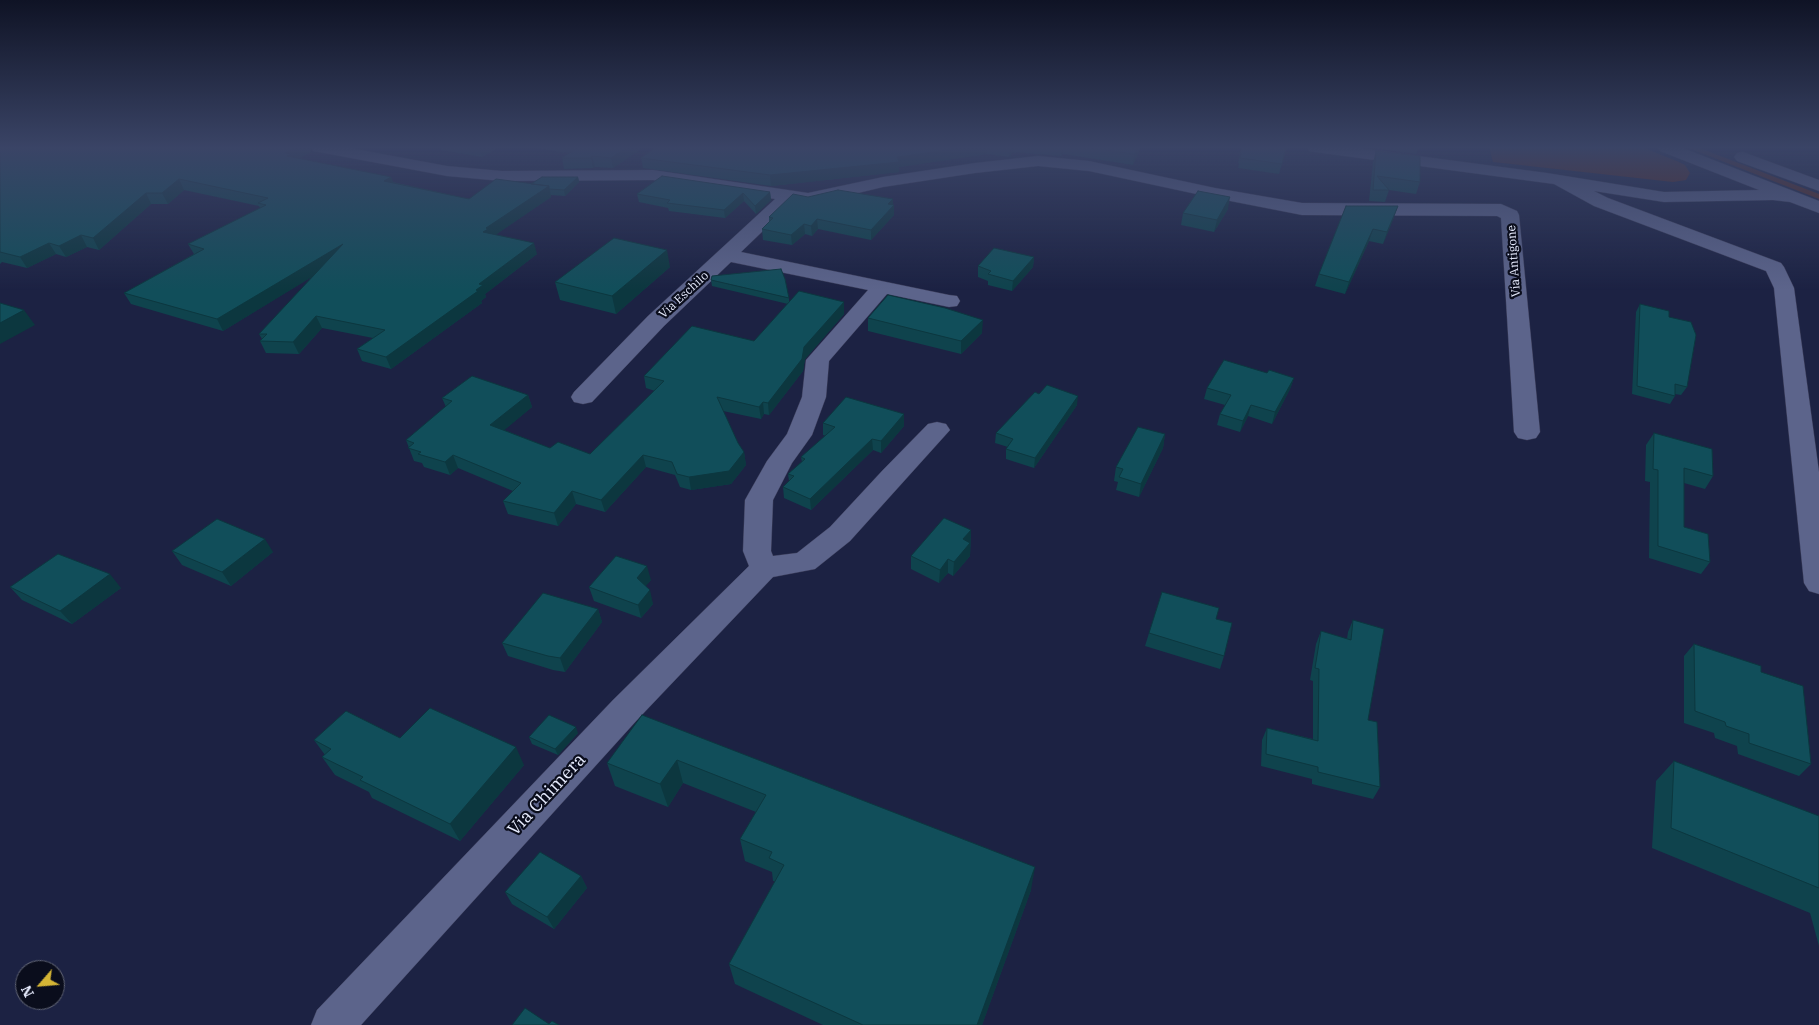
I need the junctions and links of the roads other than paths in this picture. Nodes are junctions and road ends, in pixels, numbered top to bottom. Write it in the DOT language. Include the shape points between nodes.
graph roads {
  1 [pos="775,195"];
  2 [pos="826,195"];
  3 [pos="1225,195"];
  4 [pos="1586,195"];
  5 [pos="1651,195"];
  6 [pos="1787,195"];
  7 [pos="788,197"];
  8 [pos="1793,197"];
  9 [pos="1819,208"];
  10 [pos="727,255"];
  11 [pos="882,287"];
  12 [pos="949,301"];
  13 [pos="584,397"];
  14 [pos="937,430"];
  15 [pos="1527,432"];
  16 [pos="764,568"];
  17 [pos="1819,583"];
  18 [pos="332,1025"];
  1 -- 7 [label="street, Via Antigone"];
  2 -- 7 [label="street, Via Antigone" via="808,199"];
  3 -- 15 [label="street, Via Antigone" via="1302,209 1501,210 1510,215"];
  4 -- 17 [label="street" via="1774,267 1784,288"];
  5 -- 8 [label="street"];
  6 -- 8 [label="street"];
  7 -- 10 [label="street, Via Eschilo"];
  8 -- 9 [label="street"];
  10 -- 11 [label="street"];
  10 -- 13 [label="street, Via Eschilo" via="656,321"];
  11 -- 12 [label="street"];
  11 -- 16 [label="street" via="818,360 814,397 799,436 780,461 759,500 757,551"];
  14 -- 16 [label="street" via="840,534 805,562"];
  16 -- 18 [label="street, Via Chimera" via="625,710"];
}
